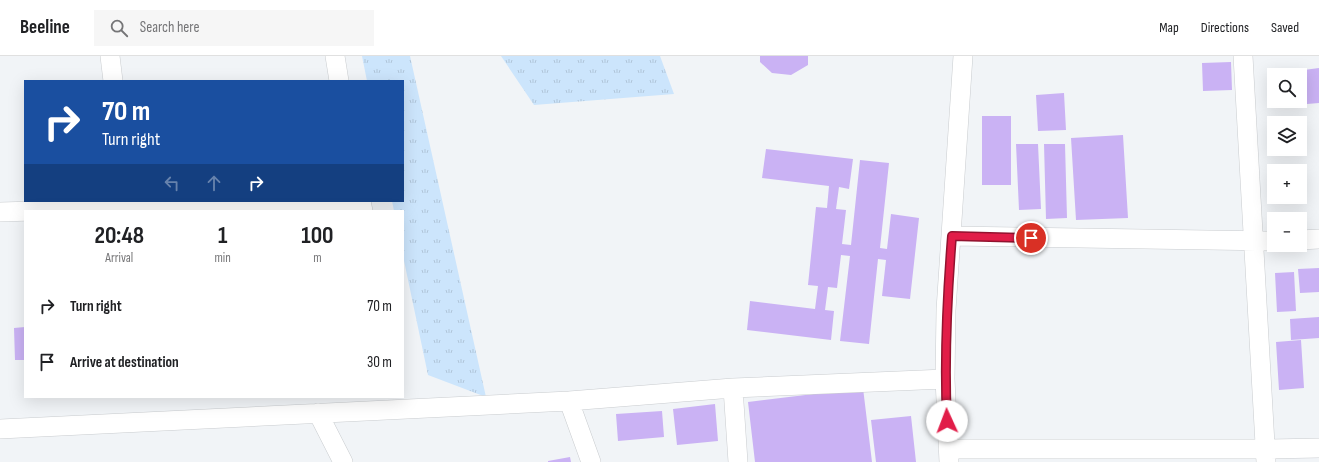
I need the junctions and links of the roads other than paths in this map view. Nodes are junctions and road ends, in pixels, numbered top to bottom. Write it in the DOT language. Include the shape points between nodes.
graph roads {
  1 [pos="110,56"];
  2 [pos="334,56"];
  3 [pos="963,56"];
  4 [pos="1243,56"];
  5 [pos="113,80"];
  6 [pos="339,80"];
  7 [pos="282,202"];
  8 [pos="123,204"];
  9 [pos="24,210"];
  10 [pos="31,210"];
  11 [pos="0,212"];
  12 [pos="952,236"];
  13 [pos="1307,240"];
  14 [pos="1319,240"];
  15 [pos="1267,241"];
  16 [pos="1253,242"];
  17 [pos="945,379"];
  18 [pos="733,388"];
  19 [pos="569,401"];
  20 [pos="400,403"];
  21 [pos="318,413"];
  22 [pos="0,429"];
  23 [pos="1319,448"];
  24 [pos="949,455"];
  25 [pos="1266,456"];
  26 [pos="343,462"];
  27 [pos="591,462"];
  28 [pos="738,462"];
  1 -- 5 [label="street"];
  2 -- 6 [label="street"];
  3 -- 12 [label="street"];
  4 -- 16 [label="street"];
  7 -- 8 [label="street"];
  8 -- 10 [label="street"];
  9 -- 11 [label="street"];
  12 -- 16 [label="street"];
  12 -- 17 [label="street" via="946,310"];
  13 -- 14 [label="street"];
  15 -- 16 [label="street"];
  16 -- 25 [label="street"];
  17 -- 18 [label="street"];
  17 -- 24 [label="street"];
  18 -- 19 [label="street"];
  18 -- 28 [label="street"];
  19 -- 20 [label="street"];
  19 -- 27 [label="street"];
  20 -- 21 [label="street"];
  21 -- 22 [label="street"];
  21 -- 26 [label="street"];
  23 -- 25 [label="street"];
  24 -- 25 [label="street"];
}
